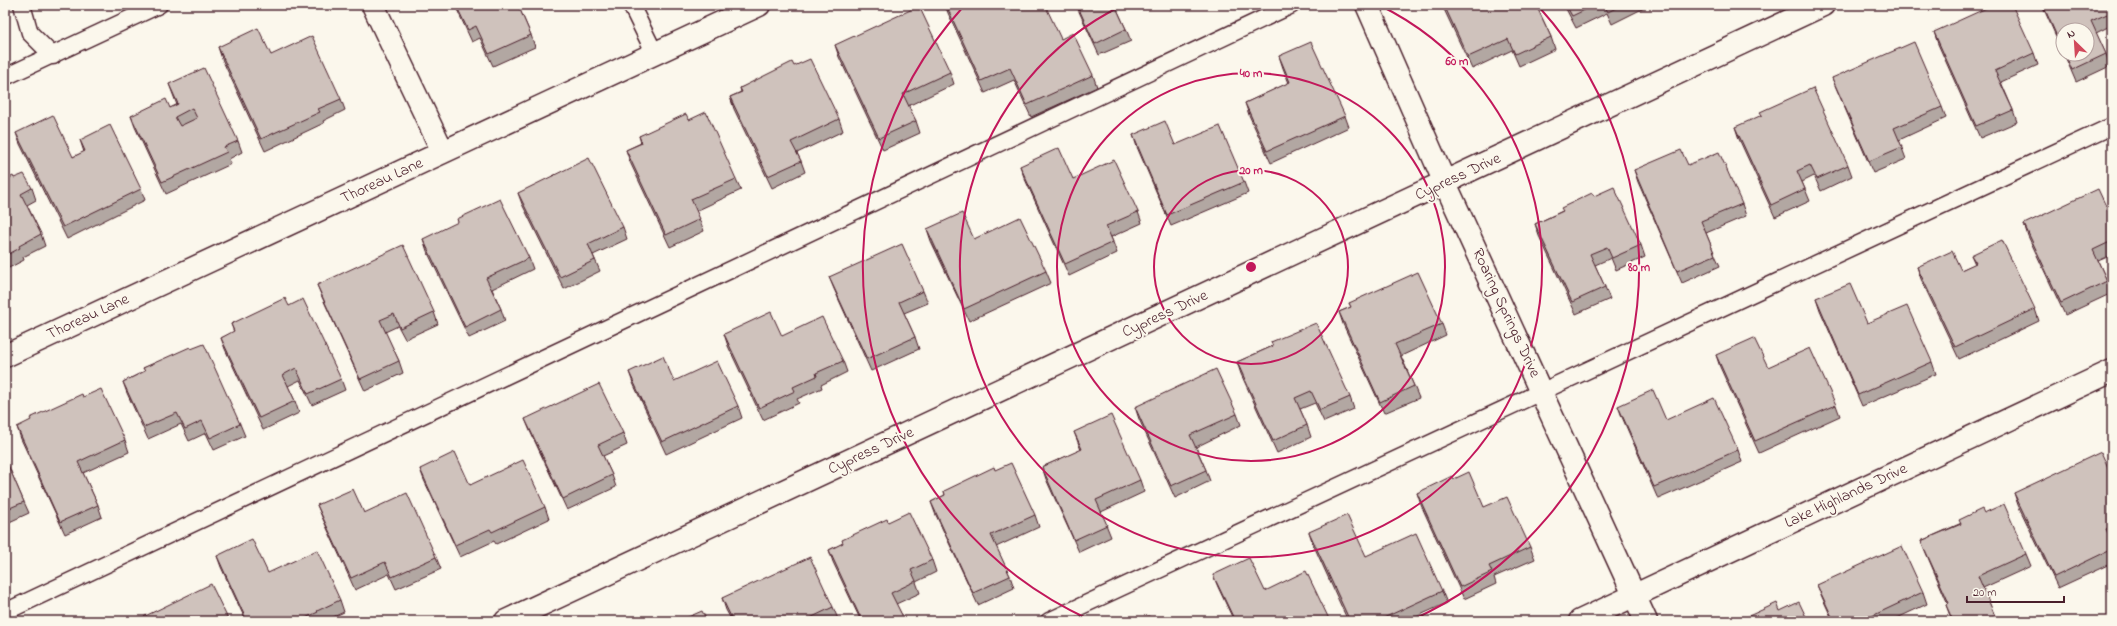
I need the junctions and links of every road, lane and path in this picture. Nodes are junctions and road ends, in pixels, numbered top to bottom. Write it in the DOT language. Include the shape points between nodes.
graph roads {
  1 [pos="22,5"];
  2 [pos="159,5"];
  3 [pos="373,5"];
  4 [pos="631,5"];
  5 [pos="759,5"];
  6 [pos="1292,5"];
  7 [pos="1367,5"];
  8 [pos="1823,5"];
  9 [pos="654,54"];
  10 [pos="52,56"];
  11 [pos="5,77"];
  12 [pos="2112,126"];
  13 [pos="443,152"];
  14 [pos="1445,183"];
  15 [pos="5,356"];
  16 [pos="2112,371"];
  17 [pos="1542,391"];
  18 [pos="1635,596"];
  19 [pos="5,612"];
  20 [pos="506,621"];
  21 [pos="1049,621"];
  22 [pos="1580,621"];
  23 [pos="1646,621"];
  1 -- 10 [label="lane" via="30,33"];
  2 -- 10 [label="lane"];
  3 -- 13 [label="street"];
  4 -- 9 [label="lane"];
  5 -- 9 [label="street, Thoreau Lane"];
  6 -- 19 [label="lane"];
  7 -- 14 [label="street, Roaring Springs Drive"];
  8 -- 14 [label="street, Cypress Drive"];
  9 -- 13 [label="street, Thoreau Lane"];
  10 -- 11 [label="lane"];
  12 -- 17 [label="lane"];
  13 -- 15 [label="street, Thoreau Lane"];
  14 -- 17 [label="street, Roaring Springs Drive"];
  14 -- 20 [label="street, Cypress Drive"];
  16 -- 18 [label="street, Lake Highlands Drive"];
  17 -- 18 [label="street, Roaring Springs Drive"];
  17 -- 21 [label="lane"];
  18 -- 22 [label="street, Lake Highlands Drive"];
  18 -- 23 [label="street, Roaring Springs Drive"];
}
